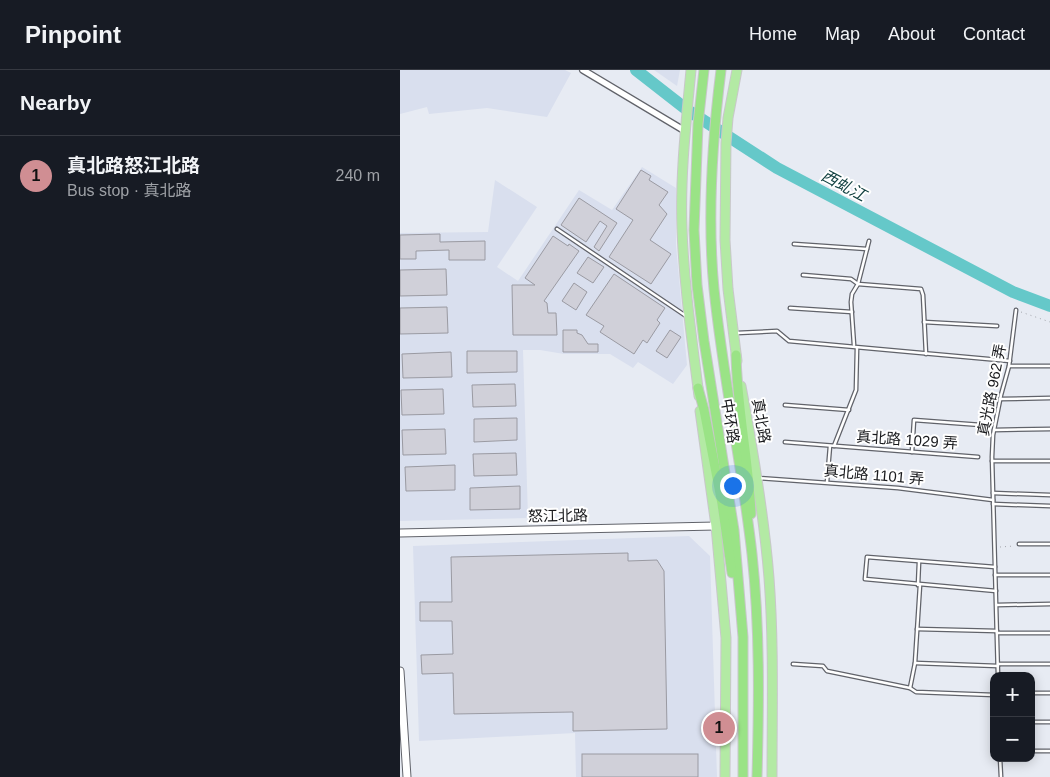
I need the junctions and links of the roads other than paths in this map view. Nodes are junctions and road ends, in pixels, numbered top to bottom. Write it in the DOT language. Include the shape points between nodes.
graph roads {
  1 [pos="583,70"];
  2 [pos="691,70"];
  3 [pos="704,70"];
  4 [pos="721,70"];
  5 [pos="737,70"];
  6 [pos="685,131"];
  7 [pos="556,229"];
  8 [pos="869,241"];
  9 [pos="794,244"];
  10 [pos="867,249"];
  11 [pos="803,275"];
  12 [pos="858,284"];
  13 [pos="790,308"];
  14 [pos="1016,310"];
  15 [pos="852,312"];
  16 [pos="689,318"];
  17 [pos="924,322"];
  18 [pos="997,326"];
  19 [pos="733,334"];
  20 [pos="854,346"];
  21 [pos="858,348"];
  22 [pos="926,354"];
  23 [pos="736,355"];
  24 [pos="1010,361"];
  25 [pos="1009,366"];
  26 [pos="1050,366"];
  27 [pos="698,388"];
  28 [pos="1050,398"];
  29 [pos="1000,399"];
  30 [pos="785,405"];
  31 [pos="849,410"];
  32 [pos="981,425"];
  33 [pos="1050,429"];
  34 [pos="994,430"];
  35 [pos="785,442"];
  36 [pos="830,446"];
  37 [pos="834,446"];
  38 [pos="912,452"];
  39 [pos="978,457"];
  40 [pos="992,461"];
  41 [pos="1050,461"];
  42 [pos="757,478"];
  43 [pos="827,480"];
  44 [pos="993,494"];
  45 [pos="1050,495"];
  46 [pos="993,502"];
  47 [pos="1050,506"];
  48 [pos="716,526"];
  49 [pos="400,533"];
  50 [pos="1019,544"];
  51 [pos="1050,544"];
  52 [pos="752,554"];
  53 [pos="919,561"];
  54 [pos="995,567"];
  55 [pos="995,575"];
  56 [pos="1050,575"];
  57 [pos="919,585"];
  58 [pos="996,591"];
  59 [pos="1050,604"];
  60 [pos="996,605"];
  61 [pos="917,628"];
  62 [pos="997,632"];
  63 [pos="1050,633"];
  64 [pos="743,637"];
  65 [pos="915,663"];
  66 [pos="793,664"];
  67 [pos="1050,664"];
  68 [pos="998,665"];
  69 [pos="400,671"];
  70 [pos="998,672"];
  71 [pos="910,688"];
  72 [pos="1035,693"];
  73 [pos="1050,693"];
  74 [pos="990,695"];
  75 [pos="1035,722"];
  76 [pos="1050,722"];
  77 [pos="1050,751"];
  78 [pos="1035,752"];
  79 [pos="1000,762"];
  80 [pos="406,777"];
  81 [pos="725,777"];
  82 [pos="743,777"];
  83 [pos="757,777"];
  84 [pos="772,777"];
  85 [pos="1001,777"];
  1 -- 6 [label="street"];
  2 -- 6 [label="main road"];
  3 -- 64 [label="highway, 中环路" via="698,124 694,230 704,341 734,530"];
  4 -- 52 [label="highway, 中环路" via="713,134 711,235 714,287"];
  5 -- 19 [label="main road, 真北路" via="726,142 725,240"];
  6 -- 16 [label="main road" via="682,228"];
  7 -- 16 [label="lane"];
  8 -- 10 [label="lane"];
  9 -- 10 [label="lane"];
  10 -- 12 [label="lane"];
  11 -- 12 [label="lane" via="851,279"];
  12 -- 15 [label="lane" via="852,294"];
  12 -- 17 [label="lane" via="919,288 924,295"];
  13 -- 15 [label="lane"];
  14 -- 24 [label="lane, 真光路 962 弄"];
  15 -- 20 [label="lane"];
  16 -- 27 [label="main road"];
  17 -- 18 [label="lane"];
  17 -- 22 [label="lane"];
  19 -- 20 [label="lane" via="777,331 789,341"];
  19 -- 23 [label="main road, 真北路"];
  20 -- 21 [label="lane"];
  21 -- 22 [label="lane"];
  21 -- 31 [label="lane, 真北路 1029 弄" via="856,390"];
  22 -- 24 [label="lane"];
  23 -- 42 [label="main road, 真北路"];
  23 -- 52 [label="highway" via="750,495"];
  24 -- 25 [label="lane, 真光路 962 弄"];
  25 -- 26 [label="lane"];
  25 -- 29 [label="lane, 真光路 962 弄"];
  27 -- 48 [label="main road"];
  27 -- 64 [label="highway" via="722,504"];
  28 -- 29 [label="lane"];
  29 -- 34 [label="lane, 真光路 962 弄"];
  30 -- 31 [label="lane"];
  31 -- 37 [label="lane, 真北路 1029 弄"];
  32 -- 38 [label="lane" via="914,420"];
  33 -- 34 [label="lane"];
  34 -- 40 [label="lane, 真光路 962 弄"];
  35 -- 36 [label="lane, 真北路 1029 弄"];
  36 -- 37 [label="lane, 真北路 1029 弄"];
  36 -- 43 [label="lane"];
  37 -- 38 [label="lane, 真北路 1029 弄"];
  38 -- 39 [label="lane, 真北路 1029 弄"];
  40 -- 41 [label="lane"];
  40 -- 44 [label="lane, 真光路 962 弄"];
  42 -- 43 [label="lane, 真北路 1101 弄"];
  42 -- 84 [label="main road, 真北路" via="764,523 772,637"];
  43 -- 46 [label="lane, 真北路 1101 弄"];
  44 -- 45 [label="lane"];
  44 -- 46 [label="lane, 真光路 962 弄"];
  46 -- 47 [label="lane"];
  46 -- 54 [label="lane, 真光路 962 弄"];
  48 -- 49 [label="street, 怒江北路"];
  48 -- 81 [label="main road" via="726,638"];
  50 -- 51 [label="lane"];
  52 -- 83 [label="highway, 中环路" via="758,637"];
  53 -- 54 [label="lane"];
  53 -- 57 [label="lane"];
  53 -- 57 [label="lane" via="868,557 865,580"];
  54 -- 55 [label="lane, 真光路 962 弄"];
  55 -- 56 [label="lane"];
  55 -- 58 [label="lane, 真光路 962 弄"];
  57 -- 58 [label="lane"];
  57 -- 61 [label="lane"];
  58 -- 60 [label="lane, 真光路 962 弄"];
  59 -- 60 [label="lane"];
  60 -- 62 [label="lane, 真光路 962 弄"];
  61 -- 62 [label="lane"];
  61 -- 65 [label="lane"];
  62 -- 63 [label="lane"];
  62 -- 68 [label="lane, 真光路 962 弄"];
  64 -- 82 [label="highway, 中环路"];
  65 -- 68 [label="lane"];
  65 -- 71 [label="lane"];
  66 -- 71 [label="lane" via="823,666 827,671"];
  67 -- 68 [label="lane"];
  68 -- 70 [label="lane, 真光路 962 弄"];
  69 -- 80 [label="street"];
  71 -- 74 [label="lane" via="916,692"];
  72 -- 73 [label="lane"];
  75 -- 76 [label="lane"];
  77 -- 78 [label="lane"];
  79 -- 85 [label="lane"];
}
